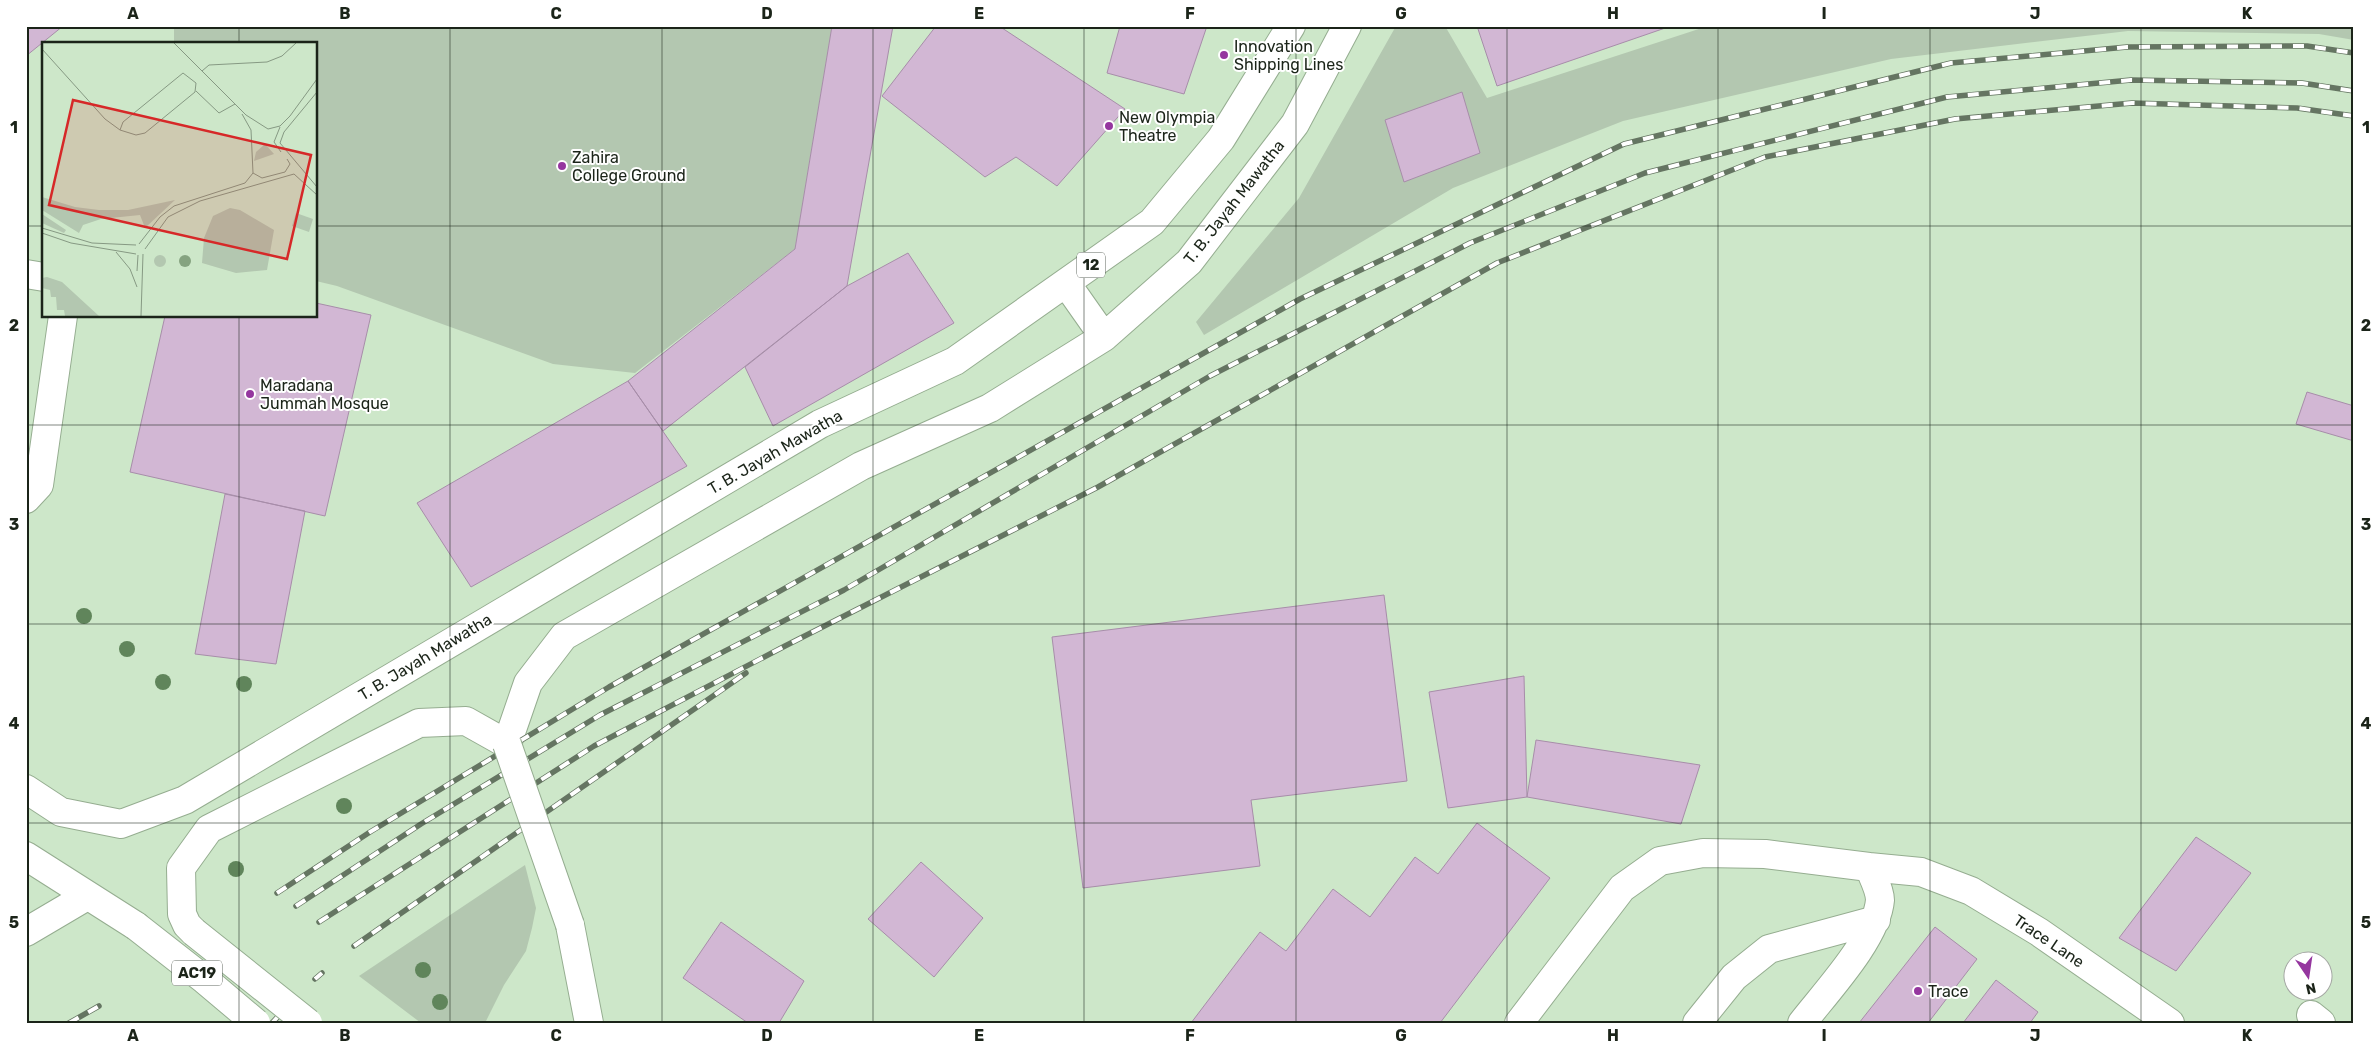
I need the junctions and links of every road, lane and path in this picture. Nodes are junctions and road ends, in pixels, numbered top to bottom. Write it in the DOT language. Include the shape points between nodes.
graph roads {
  1 [pos="1292,26"];
  2 [pos="1347,26"];
  3 [pos="26,274"];
  4 [pos="42,276"];
  5 [pos="1066,283"];
  6 [pos="63,318"];
  7 [pos="1104,337"];
  8 [pos="26,499"];
  9 [pos="507,744"];
  10 [pos="26,790"];
  11 [pos="185,800"];
  12 [pos="209,829"];
  13 [pos="26,856"];
  14 [pos="1869,867"];
  15 [pos="87,896"];
  16 [pos="1876,920"];
  17 [pos="26,932"];
  18 [pos="256,1023"];
  19 [pos="308,1023"];
  20 [pos="589,1023"];
  21 [pos="1519,1023"];
  22 [pos="1697,1023"];
  23 [pos="1802,1023"];
  24 [pos="2170,1023"];
  1 -- 5 [label="main road, T. B. Jayah Mawatha / 12" via="1221,139 1152,222"];
  2 -- 7 [label="main road, T. B. Jayah Mawatha" via="1295,124 1189,262"];
  3 -- 4 [label="main road"];
  5 -- 7 [label="main road"];
  5 -- 11 [label="main road, T. B. Jayah Mawatha / 12" via="955,361 820,424"];
  6 -- 8 [label="main road" via="39,485"];
  7 -- 9 [label="main road, T. B. Jayah Mawatha" via="990,408 861,466 564,636 528,683"];
  9 -- 12 [label="main road" via="466,721 419,724"];
  9 -- 20 [label="main road, bridge" via="570,925"];
  10 -- 11 [label="main road, T. B. Jayah Mawatha" via="61,812 121,824"];
  11 -- 12 [label="main road"];
  12 -- 19 [label="main road, bridge" via="181,868 182,914 187,925"];
  13 -- 15 [label="main road, AC19"];
  14 -- 16 [label="main road" via="1880,898"];
  14 -- 21 [label="main road, Trace Lane" via="1747,854 1703,853 1660,861 1622,888"];
  14 -- 24 [label="main road, Trace Lane" via="1921,872 1971,890 2039,932"];
  15 -- 17 [label="main road"];
  15 -- 18 [label="main road, AC19, bridge" via="136,926"];
  16 -- 22 [label="main road" via="1769,950 1734,977"];
  16 -- 23 [label="main road" via="1863,944"];
}
